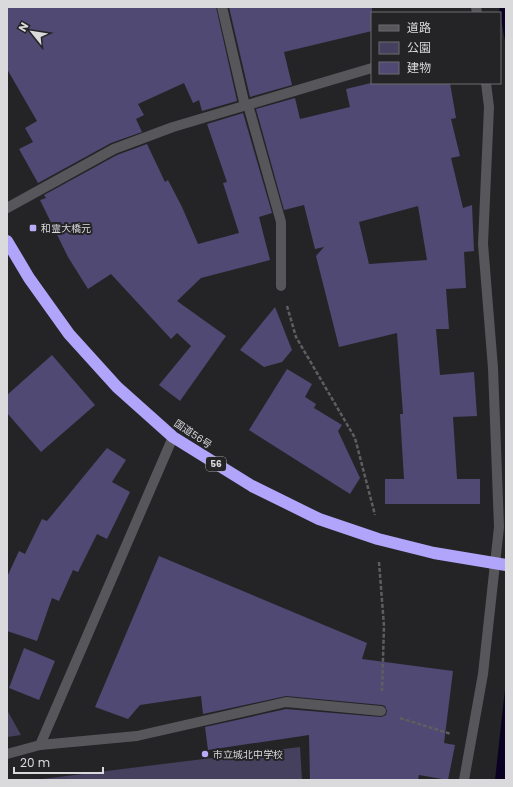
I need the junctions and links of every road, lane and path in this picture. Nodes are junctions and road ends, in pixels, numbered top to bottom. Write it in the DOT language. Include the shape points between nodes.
graph roads {
  1 [pos="222,7"];
  2 [pos="371,68"];
  3 [pos="486,84"];
  4 [pos="247,105"];
  5 [pos="7,208"];
  6 [pos="7,241"];
  7 [pos="281,286"];
  8 [pos="173,437"];
  9 [pos="501,564"];
  10 [pos="381,711"];
  11 [pos="40,744"];
  12 [pos="7,754"];
  13 [pos="464,780"];
  1 -- 4 [label="street"];
  2 -- 4 [label="street"];
  3 -- 9 [label="street" via="489,108 483,244 493,373"];
  4 -- 5 [label="street" via="173,127 114,149"];
  4 -- 7 [label="street" via="281,222"];
  6 -- 8 [label="highway, 国道56号 / 56" via="68,334 117,387"];
  8 -- 9 [label="highway, 国道56号 / 56" via="252,486 319,519 434,553"];
  8 -- 11 [label="street"];
  9 -- 13 [label="street"];
  10 -- 11 [label="street" via="286,702 137,736"];
  11 -- 12 [label="street"];
}
